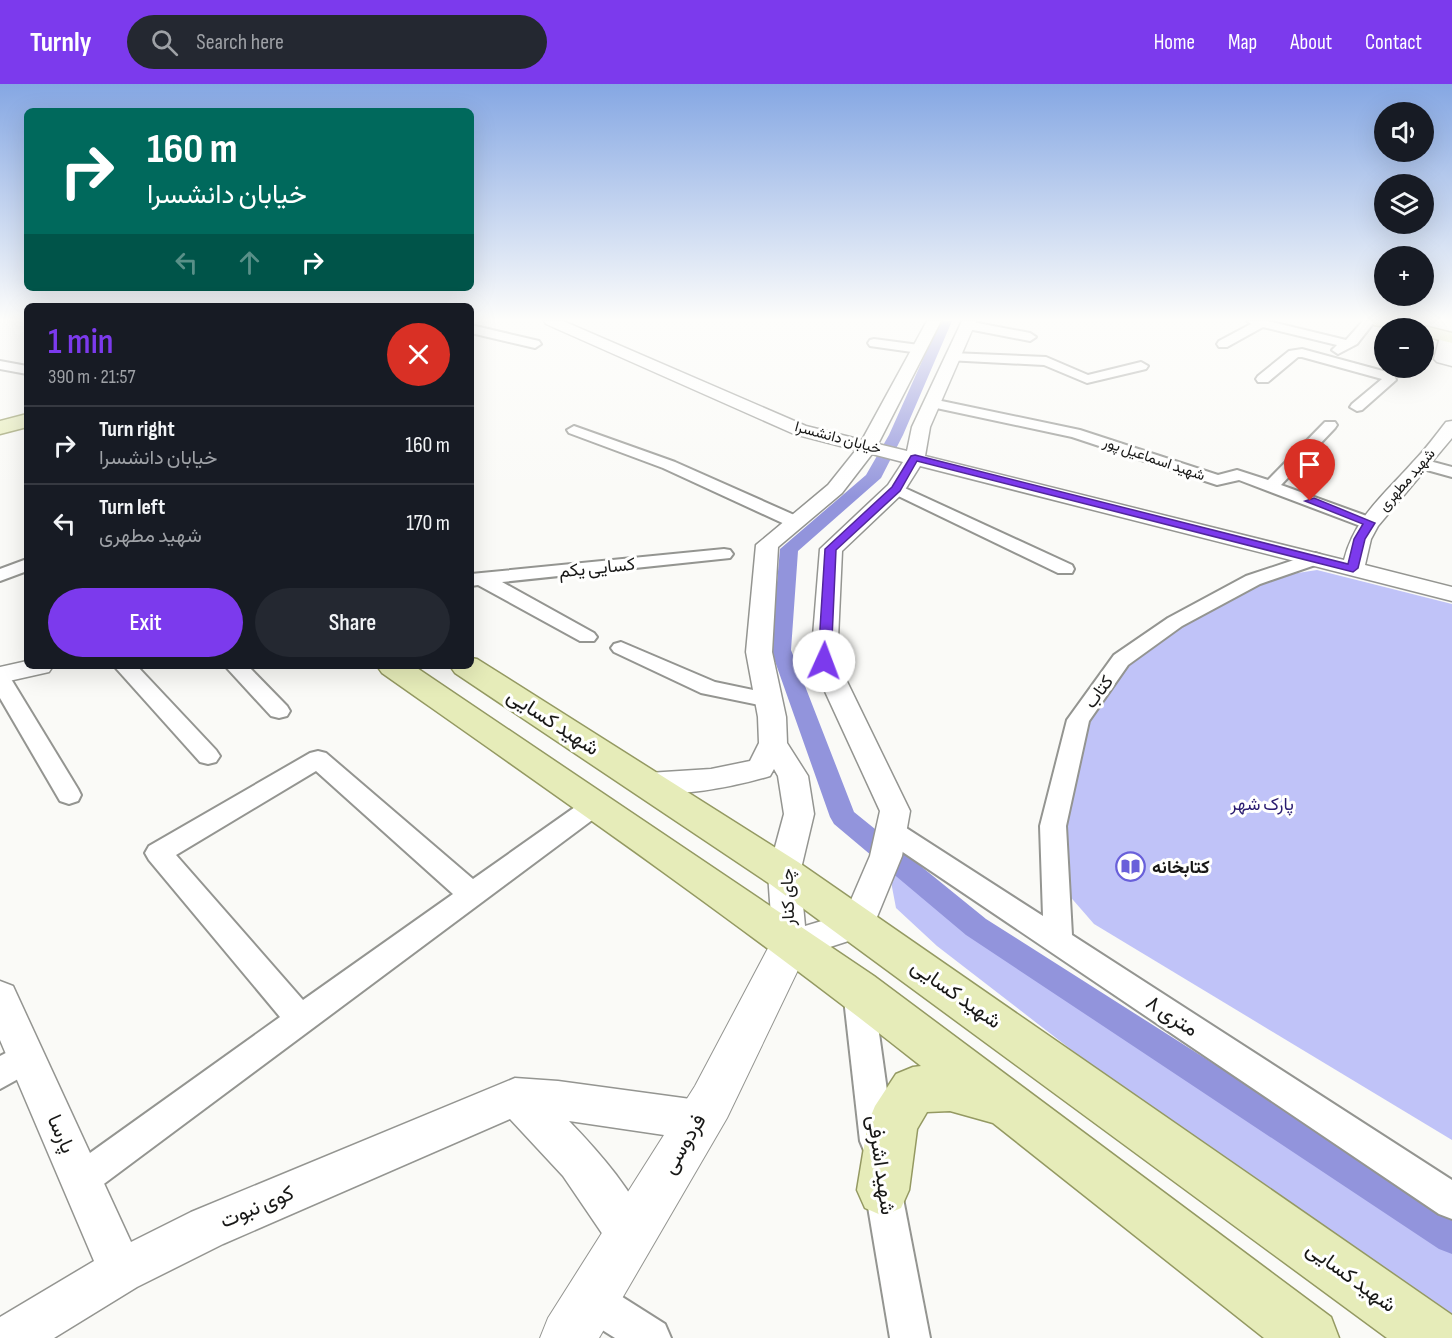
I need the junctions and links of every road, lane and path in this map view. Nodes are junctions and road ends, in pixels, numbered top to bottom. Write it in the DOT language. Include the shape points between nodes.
graph roads {
  1 [pos="685,380"];
  2 [pos="903,380"];
  3 [pos="942,380"];
  4 [pos="1389,380"];
  5 [pos="932,403"];
  6 [pos="1357,407"];
  7 [pos="24,421"];
  8 [pos="1330,425"];
  9 [pos="2,426"];
  10 [pos="1452,426"];
  11 [pos="574,430"];
  12 [pos="867,446"];
  13 [pos="915,458"];
  14 [pos="1422,464"];
  15 [pos="1452,472"];
  16 [pos="1271,486"];
  17 [pos="896,489"];
  18 [pos="795,522"];
  19 [pos="1370,523"];
  20 [pos="724,554"];
  21 [pos="1315,559"];
  22 [pos="24,566"];
  23 [pos="1353,568"];
  24 [pos="1065,569"];
  25 [pos="0,576"];
  26 [pos="477,580"];
  27 [pos="1452,594"];
  28 [pos="587,637"];
  29 [pos="621,648"];
  30 [pos="29,669"];
  31 [pos="128,669"];
  32 [pos="239,669"];
  33 [pos="397,669"];
  34 [pos="471,669"];
  35 [pos="0,677"];
  36 [pos="768,700"];
  37 [pos="279,711"];
  38 [pos="773,743"];
  39 [pos="208,756"];
  40 [pos="648,783"];
  41 [pos="69,795"];
  42 [pos="594,806"];
  43 [pos="891,831"];
  44 [pos="784,873"];
  45 [pos="473,895"];
  46 [pos="858,924"];
  47 [pos="1058,941"];
  48 [pos="790,945"];
  49 [pos="858,990"];
  50 [pos="0,997"];
  51 [pos="301,1020"];
  52 [pos="13,1066"];
  53 [pos="515,1097"];
  54 [pos="1009,1105"];
  55 [pos="698,1120"];
  56 [pos="81,1180"];
  57 [pos="883,1190"];
  58 [pos="1452,1201"];
  59 [pos="630,1235"];
  60 [pos="121,1271"];
  61 [pos="580,1319"];
  62 [pos="10,1338"];
  63 [pos="651,1338"];
  64 [pos="910,1338"];
  65 [pos="1310,1338"];
  66 [pos="1435,1338"];
  1 -- 12 [label="street, خیابان دانشسرا" via="800,430"];
  2 -- 12 [label="street, چای کنار"];
  3 -- 5 [label="street"];
  4 -- 6 [label="street"];
  5 -- 13 [label="street" via="921,428"];
  5 -- 16 [label="street, شهید اسماعیل پور" via="1076,433 1217,480 1237,475"];
  7 -- 9 [label="main road"];
  8 -- 16 [label="street"];
  10 -- 14 [label="street, شهید مطهری"];
  11 -- 18 [label="street" via="669,465"];
  12 -- 13 [label="street, خیابان دانشسرا"];
  12 -- 18 [label="street, چای کنار" via="835,489"];
  13 -- 17 [label="street"];
  13 -- 21 [label="street, خیابان دانشسرا"];
  14 -- 15 [label="street"];
  14 -- 19 [label="street, شهید مطهری"];
  16 -- 19 [label="street, شهید اسماعیل پور"];
  17 -- 24 [label="street"];
  17 -- 43 [label="street" via="831,549 824,661 895,811"];
  18 -- 36 [label="street, چای کنار" via="767,545 759,652"];
  19 -- 23 [label="street, شهید مطهری" via="1360,539"];
  20 -- 26 [label="street, کسایی یکم"];
  21 -- 23 [label="street, خیابان دانشسرا"];
  21 -- 47 [label="street, کتاب" via="1253,580 1175,622 1121,660 1078,720 1053,826"];
  22 -- 25 [label="street"];
  23 -- 27 [label="street, خیابان دانشسرا"];
  26 -- 28 [label="street"];
  29 -- 36 [label="street" via="709,688"];
  30 -- 35 [label="street"];
  31 -- 39 [label="street"];
  32 -- 37 [label="street"];
  33 -- 42 [label="main road"];
  34 -- 40 [label="main road, شهید کسایی"];
  35 -- 41 [label="street"];
  36 -- 38 [label="street, چای کنار"];
  38 -- 40 [label="street" via="760,769 711,779"];
  38 -- 44 [label="street, چای کنار" via="793,776 799,814"];
  40 -- 44 [label="main road, شهید کسایی"];
  42 -- 45 [label="street"];
  42 -- 48 [label="main road"];
  43 -- 46 [label="street" via="886,856"];
  43 -- 47 [label="street, ۸ متری"];
  44 -- 46 [label="main road, شهید کسایی"];
  44 -- 48 [label="street, چای کنار"];
  45 -- 51 [label="street"];
  45 -- 51 [label="street" via="318,759 158,853"];
  46 -- 48 [label="street, چای کنار"];
  46 -- 66 [label="main road, شهید کسایی"];
  47 -- 58 [label="street, ۸ متری"];
  48 -- 49 [label="main road"];
  48 -- 55 [label="main road, فردوسی" via="711,1102"];
  49 -- 54 [label="main road"];
  49 -- 57 [label="street, شهید اشرفی"];
  50 -- 52 [label="street, پارسا"];
  51 -- 56 [label="street"];
  52 -- 56 [label="street, پارسا"];
  53 -- 55 [label="street"];
  53 -- 59 [label="street" via="554,1132 605,1195"];
  53 -- 60 [label="street, کوی نبوت" via="207,1228"];
  54 -- 57 [label="main road" via="950,1088 912,1090 893,1123"];
  54 -- 65 [label="main road"];
  55 -- 59 [label="main road, فردوسی"];
  56 -- 60 [label="street, پارسا"];
  57 -- 64 [label="street, شهید اشرفی"];
  59 -- 61 [label="main road, فردوسی"];
  60 -- 62 [label="street, کوی نبوت"];
  61 -- 63 [label="street"];
}
